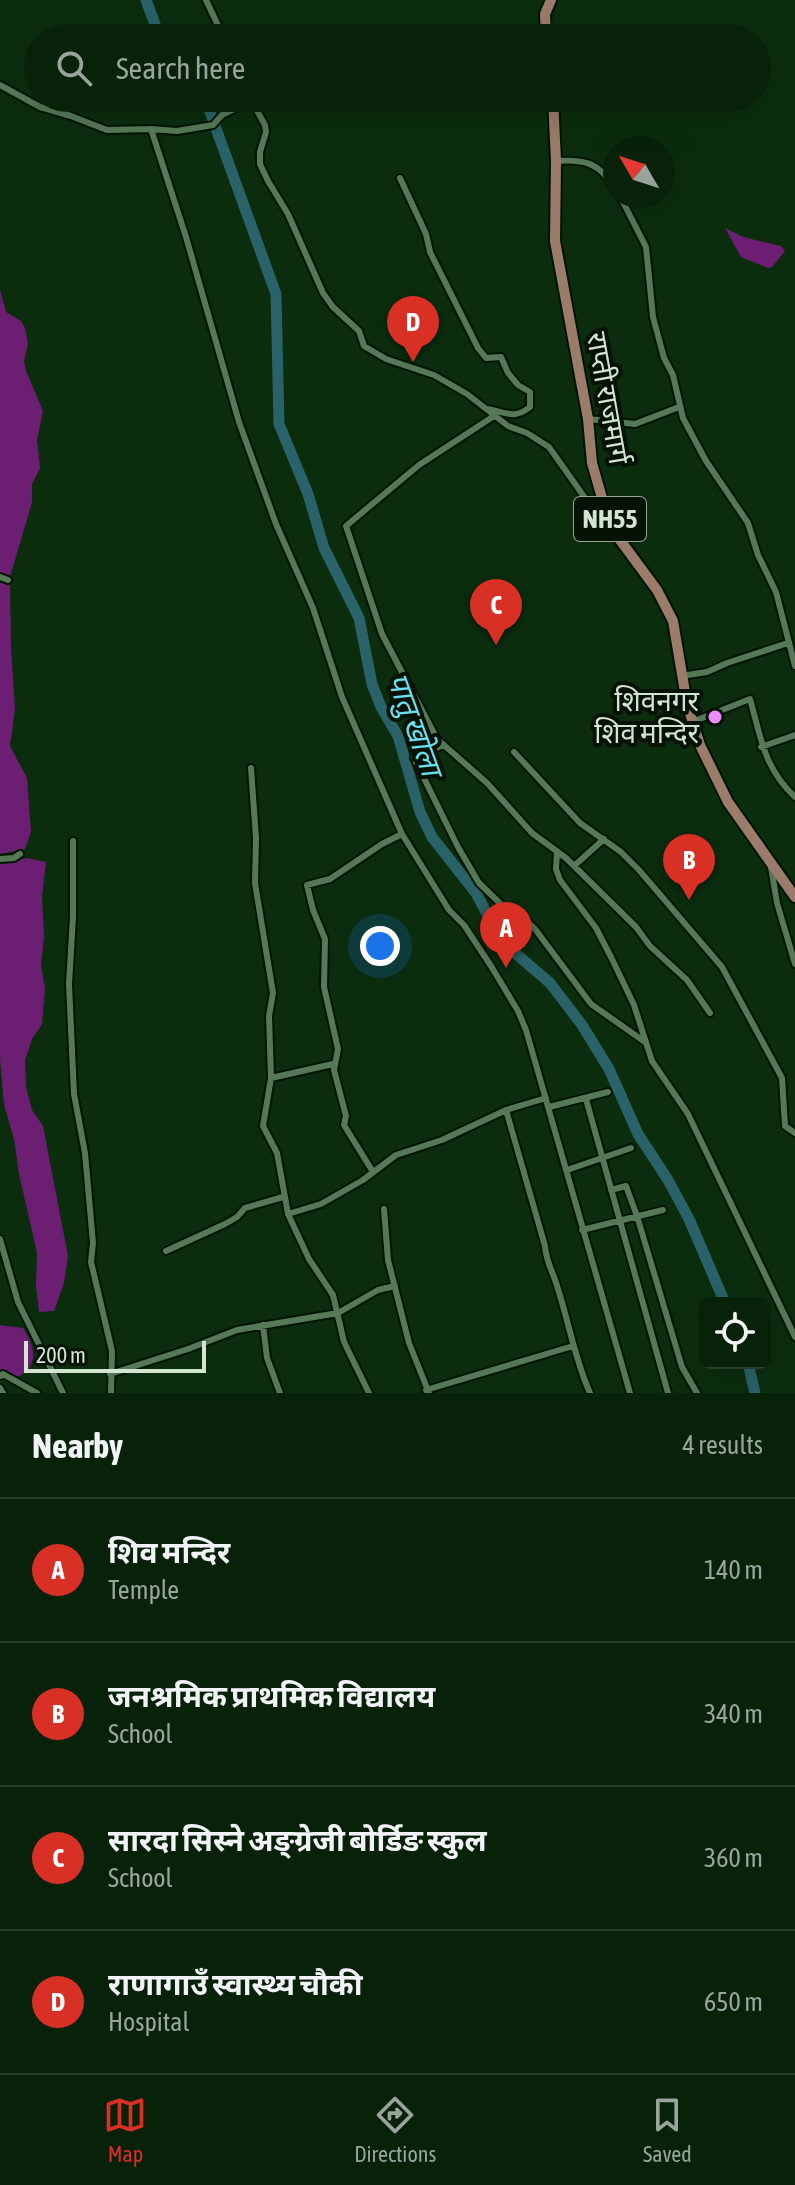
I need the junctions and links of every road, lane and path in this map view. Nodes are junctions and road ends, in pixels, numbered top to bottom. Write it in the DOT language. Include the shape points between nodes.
graph roads {
  1 [pos="206,0"];
  2 [pos="551,0"];
  3 [pos="217,24"];
  4 [pos="545,24"];
  5 [pos="0,85"];
  6 [pos="24,98"];
  7 [pos="55,112"];
  8 [pos="228,112"];
  9 [pos="257,112"];
  10 [pos="554,112"];
  11 [pos="151,129"];
  12 [pos="556,161"];
  13 [pos="603,172"];
  14 [pos="400,178"];
  15 [pos="626,208"];
  16 [pos="679,407"];
  17 [pos="487,409"];
  18 [pos="494,416"];
  19 [pos="588,419"];
  20 [pos="606,512"];
  21 [pos="788,643"];
  22 [pos="795,666"];
  23 [pos="681,676"];
  24 [pos="692,722"];
  25 [pos="795,735"];
  26 [pos="443,745"];
  27 [pos="761,747"];
  28 [pos="514,752"];
  29 [pos="251,768"];
  30 [pos="795,797"];
  31 [pos="402,834"];
  32 [pos="604,839"];
  33 [pos="73,841"];
  34 [pos="557,852"];
  35 [pos="20,854"];
  36 [pos="0,859"];
  37 [pos="769,859"];
  38 [pos="574,866"];
  39 [pos="794,894"];
  40 [pos="795,964"];
  41 [pos="710,1013"];
  42 [pos="645,1042"];
  43 [pos="333,1064"];
  44 [pos="271,1078"];
  45 [pos="608,1092"];
  46 [pos="546,1098"];
  47 [pos="586,1099"];
  48 [pos="549,1107"];
  49 [pos="506,1110"];
  50 [pos="795,1133"];
  51 [pos="631,1148"];
  52 [pos="603,1158"];
  53 [pos="567,1170"];
  54 [pos="373,1172"];
  55 [pos="611,1190"];
  56 [pos="283,1197"];
  57 [pos="384,1209"];
  58 [pos="663,1210"];
  59 [pos="288,1214"];
  60 [pos="637,1216"];
  61 [pos="619,1220"];
  62 [pos="582,1230"];
  63 [pos="0,1239"];
  64 [pos="166,1251"];
  65 [pos="395,1286"];
  66 [pos="338,1313"];
  67 [pos="263,1325"];
  68 [pos="795,1337"];
  69 [pos="573,1346"];
  70 [pos="110,1374"];
  71 [pos="0,1376"];
  72 [pos="427,1391"];
  73 [pos="37,1393"];
  74 [pos="63,1393"];
  75 [pos="111,1393"];
  76 [pos="280,1393"];
  77 [pos="369,1393"];
  78 [pos="590,1393"];
  79 [pos="630,1393"];
  80 [pos="668,1393"];
  81 [pos="697,1393"];
  1 -- 3 [label="street"];
  2 -- 4 [label="main road"];
  5 -- 6 [label="street"];
  7 -- 11 [label="street" via="107,130"];
  8 -- 11 [label="street" via="213,125"];
  9 -- 17 [label="street" via="266,132 260,164 333,307 376,355 434,375"];
  10 -- 12 [label="main road, राप्ती राजमार्ग / NH55"];
  11 -- 31 [label="street" via="239,422 313,608 342,697"];
  12 -- 13 [label="street" via="578,161"];
  12 -- 19 [label="main road, राप्ती राजमार्ग / NH55" via="555,241"];
  14 -- 17 [label="street" via="478,348 486,358 501,357 508,373 530,392 530,407 523,413"];
  15 -- 16 [label="street" via="646,247 653,317"];
  16 -- 19 [label="street" via="635,424"];
  16 -- 21 [label="street" via="706,461 748,523 776,592"];
  17 -- 18 [label="street"];
  18 -- 20 [label="street" via="549,447 585,498"];
  18 -- 26 [label="street" via="419,465 346,526 382,634"];
  19 -- 20 [label="main road, राप्ती राजमार्ग / NH55" via="592,463"];
  20 -- 23 [label="main road, राप्ती राजमार्ग / NH55" via="673,621"];
  21 -- 22 [label="street"];
  21 -- 23 [label="street"];
  23 -- 24 [label="main road, राप्ती राजमार्ग / NH55"];
  24 -- 27 [label="street" via="750,699"];
  24 -- 37 [label="main road, राप्ती राजमार्ग / NH55" via="728,802"];
  25 -- 27 [label="street"];
  26 -- 34 [label="street"];
  26 -- 42 [label="street" via="414,758 479,883 535,929 591,1004"];
  27 -- 30 [label="street" via="771,769"];
  28 -- 32 [label="street" via="580,823"];
  29 -- 44 [label="street" via="255,883 273,993"];
  31 -- 43 [label="street" via="330,879 307,885 325,939 324,987 338,1049"];
  31 -- 46 [label="street" via="518,1011"];
  32 -- 38 [label="street"];
  32 -- 50 [label="street" via="667,900 722,967 782,1078 785,1126"];
  33 -- 70 [label="street" via="69,984 74,1094 85,1153 91,1262 110,1340"];
  34 -- 38 [label="street"];
  34 -- 42 [label="street" via="560,880 596,928 634,1005"];
  35 -- 36 [label="street"];
  37 -- 39 [label="main road, राप्ती राजमार्ग / NH55"];
  37 -- 40 [label="street"];
  38 -- 41 [label="street" via="679,972"];
  42 -- 68 [label="street" via="688,1114"];
  43 -- 44 [label="street"];
  43 -- 54 [label="street" via="344,1125"];
  44 -- 56 [label="street" via="263,1126 277,1153"];
  45 -- 47 [label="street"];
  46 -- 48 [label="street"];
  46 -- 49 [label="street"];
  47 -- 48 [label="street"];
  47 -- 52 [label="street"];
  48 -- 53 [label="street"];
  49 -- 54 [label="street" via="396,1155"];
  49 -- 69 [label="street"];
  51 -- 52 [label="street"];
  52 -- 53 [label="street"];
  52 -- 55 [label="street"];
  53 -- 62 [label="street"];
  54 -- 59 [label="street" via="321,1204"];
  55 -- 60 [label="street" via="626,1186"];
  55 -- 61 [label="street"];
  56 -- 59 [label="street"];
  56 -- 64 [label="street" via="245,1208 225,1224"];
  57 -- 65 [label="street"];
  58 -- 60 [label="street"];
  59 -- 66 [label="street"];
  60 -- 61 [label="street"];
  60 -- 81 [label="street" via="682,1367"];
  61 -- 62 [label="street"];
  61 -- 80 [label="street"];
  62 -- 79 [label="street"];
  63 -- 74 [label="street" via="18,1302"];
  65 -- 66 [label="street"];
  65 -- 72 [label="street"];
  66 -- 67 [label="street"];
  66 -- 77 [label="street" via="344,1342"];
  67 -- 70 [label="street"];
  67 -- 76 [label="street" via="267,1358"];
  69 -- 72 [label="street"];
  69 -- 78 [label="street"];
  70 -- 75 [label="street"];
  71 -- 73 [label="street"];
}
